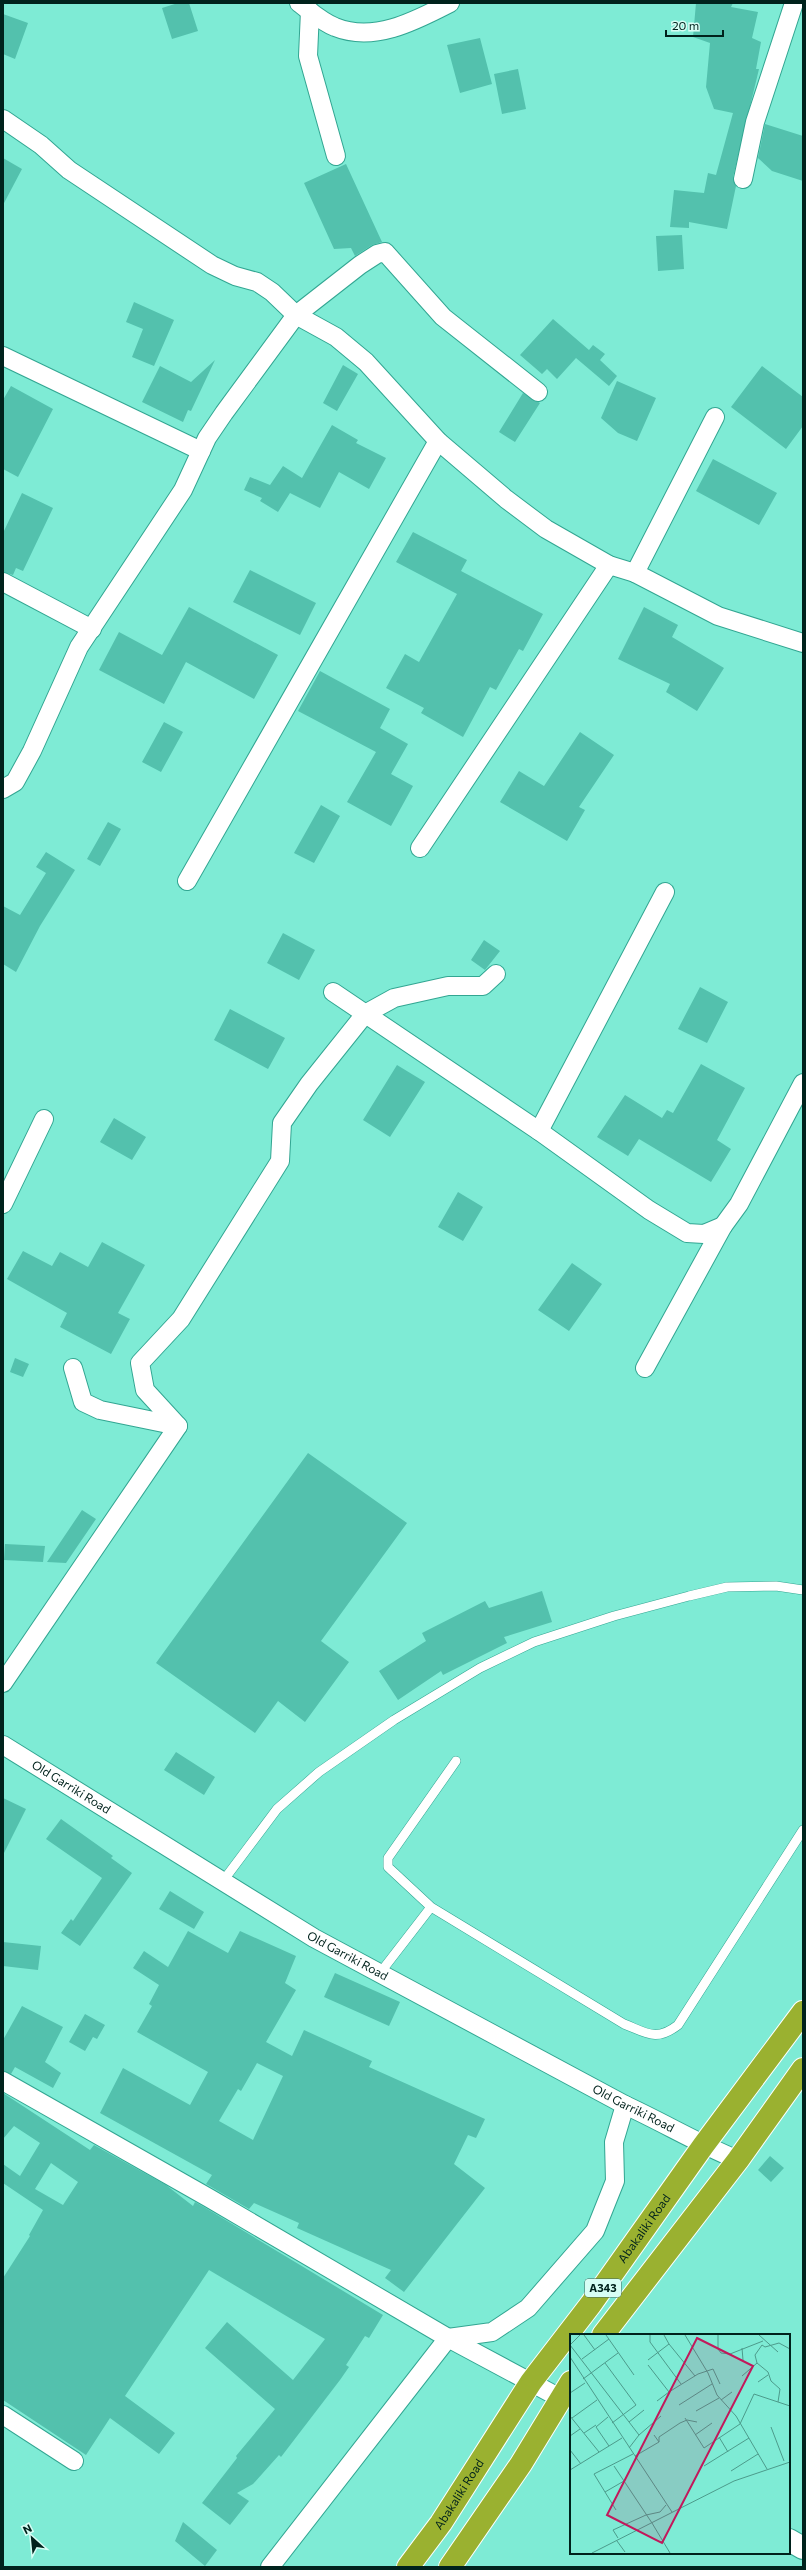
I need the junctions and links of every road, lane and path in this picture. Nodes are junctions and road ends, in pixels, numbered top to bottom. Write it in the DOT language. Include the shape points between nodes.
graph roads {
  1 [pos="450,3"];
  2 [pos="794,3"];
  3 [pos="304,7"];
  4 [pos="3,119"];
  5 [pos="336,156"];
  6 [pos="743,179"];
  7 [pos="296,315"];
  8 [pos="3,356"];
  9 [pos="538,392"];
  10 [pos="715,417"];
  11 [pos="438,441"];
  12 [pos="202,451"];
  13 [pos="609,565"];
  14 [pos="635,573"];
  15 [pos="3,582"];
  16 [pos="92,628"];
  17 [pos="803,643"];
  18 [pos="3,789"];
  19 [pos="420,848"];
  20 [pos="187,881"];
  21 [pos="665,892"];
  22 [pos="496,974"];
  23 [pos="333,992"];
  24 [pos="365,1014"];
  25 [pos="803,1083"];
  26 [pos="44,1119"];
  27 [pos="539,1131"];
  28 [pos="3,1204"];
  29 [pos="723,1226"];
  30 [pos="73,1368"];
  31 [pos="645,1368"];
  32 [pos="178,1426"];
  33 [pos="803,1590"];
  34 [pos="3,1683"];
  35 [pos="3,1745"];
  36 [pos="456,1761"];
  37 [pos="803,1830"];
  38 [pos="223,1881"];
  39 [pos="431,1908"];
  40 [pos="380,1973"];
  41 [pos="803,2012"];
  42 [pos="803,2069"];
  43 [pos="3,2081"];
  44 [pos="625,2106"];
  45 [pos="704,2146"];
  46 [pos="738,2160"];
  47 [pos="604,2334"];
  48 [pos="448,2338"];
  49 [pos="531,2382"];
  50 [pos="567,2395"];
  51 [pos="3,2415"];
  52 [pos="74,2461"];
  53 [pos="790,2541"];
  54 [pos="803,2548"];
  55 [pos="270,2567"];
  56 [pos="408,2567"];
  57 [pos="450,2567"];
  1 -- 3 [label="street" via="407,25 363,34 334,27"];
  2 -- 6 [label="street" via="755,122"];
  3 -- 5 [label="street" via="308,56"];
  4 -- 7 [label="street" via="69,170 212,265 235,276 257,282 272,292"];
  7 -- 9 [label="street" via="360,265 385,252 443,316"];
  7 -- 11 [label="street" via="336,337 366,362"];
  7 -- 12 [label="street" via="220,419 207,438"];
  8 -- 12 [label="street"];
  10 -- 14 [label="street"];
  11 -- 13 [label="street" via="506,499 546,529"];
  11 -- 20 [label="street"];
  12 -- 16 [label="street" via="183,490"];
  13 -- 14 [label="street"];
  13 -- 19 [label="street"];
  14 -- 17 [label="street" via="718,616"];
  15 -- 16 [label="street"];
  16 -- 18 [label="street" via="79,646 32,751 15,782"];
  21 -- 27 [label="street"];
  22 -- 24 [label="street" via="483,986 448,986 394,998"];
  23 -- 24 [label="street"];
  24 -- 27 [label="street"];
  24 -- 32 [label="street" via="309,1084 282,1123 280,1160 181,1319 140,1364 145,1390"];
  25 -- 29 [label="street" via="740,1204"];
  26 -- 28 [label="street"];
  27 -- 29 [label="street" via="649,1210 687,1233 704,1234"];
  29 -- 31 [label="street"];
  30 -- 32 [label="street" via="83,1402 100,1410"];
  32 -- 34 [label="street"];
  33 -- 38 [label="lane" via="776,1586 727,1587 697,1594 614,1616 534,1642 480,1668 394,1720 319,1772 277,1809"];
  35 -- 38 [label="street, Old Garriki Road"];
  36 -- 39 [label="lane" via="388,1858 388,1867"];
  37 -- 39 [label="lane" via="725,1955 678,2025 666,2035 654,2036 624,2024"];
  38 -- 40 [label="street, Old Garriki Road" via="314,1938"];
  39 -- 40 [label="lane"];
  40 -- 44 [label="street, Old Garriki Road"];
  41 -- 45 [label="highway, Abakaliki Road / A343"];
  42 -- 46 [label="highway, A343"];
  43 -- 48 [label="street"];
  44 -- 45 [label="street, Old Garriki Road"];
  44 -- 48 [label="street" via="614,2142 615,2181 595,2231 528,2308 492,2332"];
  45 -- 46 [label="street, Old Garriki Road"];
  45 -- 49 [label="highway, Abakaliki Road / A343" via="591,2304"];
  46 -- 47 [label="highway, A343"];
  48 -- 49 [label="street"];
  48 -- 55 [label="street"];
  49 -- 50 [label="street"];
  49 -- 56 [label="highway, Abakaliki Road / A343" via="441,2523"];
  50 -- 57 [label="highway"];
  51 -- 52 [label="street"];
  53 -- 54 [label="main road"];
}
